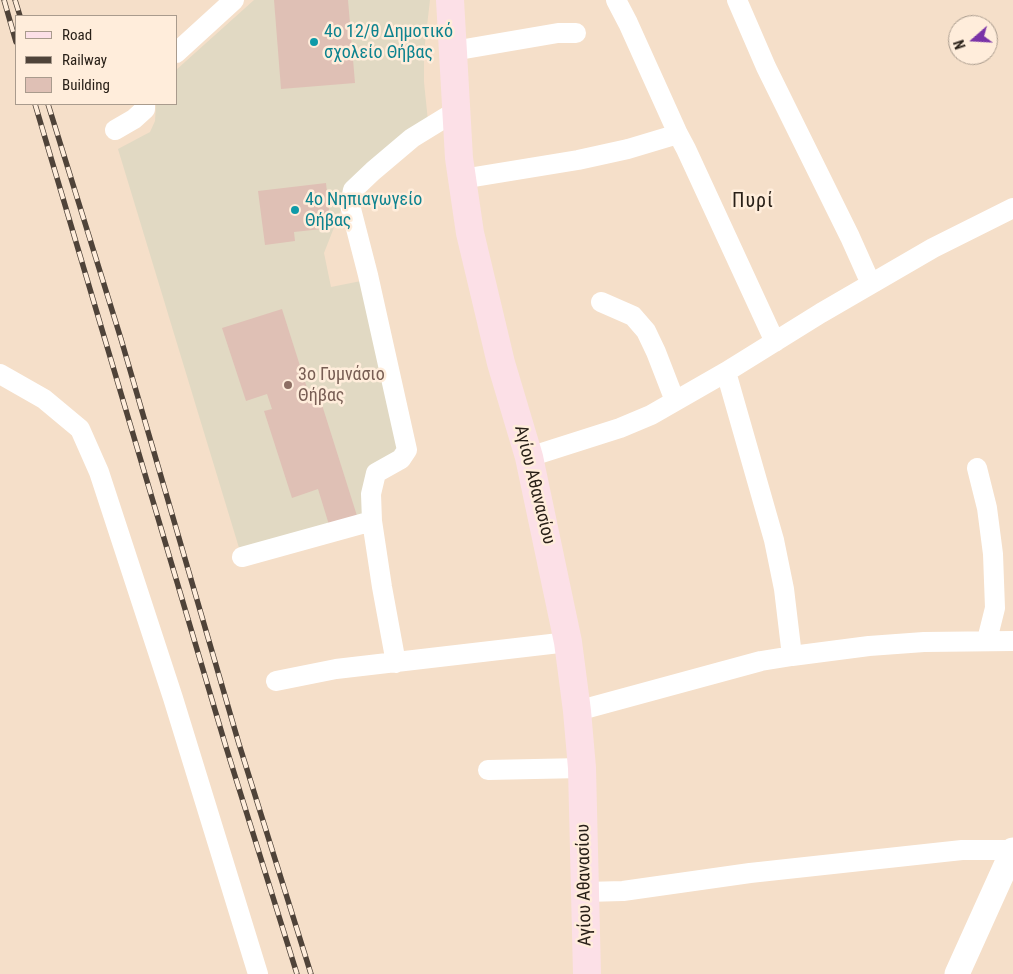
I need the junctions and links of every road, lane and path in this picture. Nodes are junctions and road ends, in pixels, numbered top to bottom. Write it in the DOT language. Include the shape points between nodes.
graph roads {
  1 [pos="234,0"];
  2 [pos="450,0"];
  3 [pos="616,0"];
  4 [pos="737,0"];
  5 [pos="576,33"];
  6 [pos="178,51"];
  7 [pos="453,51"];
  8 [pos="145,105"];
  9 [pos="456,111"];
  10 [pos="115,130"];
  11 [pos="678,134"];
  12 [pos="462,179"];
  13 [pos="1013,208"];
  14 [pos="871,284"];
  15 [pos="601,302"];
  16 [pos="775,342"];
  17 [pos="726,372"];
  18 [pos="0,374"];
  19 [pos="675,402"];
  20 [pos="529,457"];
  21 [pos="977,468"];
  22 [pos="372,521"];
  23 [pos="242,557"];
  24 [pos="987,640"];
  25 [pos="1013,641"];
  26 [pos="568,642"];
  27 [pos="792,656"];
  28 [pos="396,663"];
  29 [pos="276,682"];
  30 [pos="577,711"];
  31 [pos="582,768"];
  32 [pos="488,770"];
  33 [pos="1012,857"];
  34 [pos="586,892"];
  35 [pos="258,974"];
  36 [pos="587,974"];
  37 [pos="957,974"];
  1 -- 6 [label="street"];
  2 -- 7 [label="main road, Αγίου Αθανασίου"];
  3 -- 11 [label="street"];
  4 -- 14 [label="street"];
  5 -- 7 [label="street" via="550,34"];
  7 -- 9 [label="main road, Αγίου Αθανασίου"];
  8 -- 10 [label="street" via="134,119"];
  9 -- 12 [label="main road, Αγίου Αθανασίου"];
  9 -- 22 [label="street" via="412,138 352,190 350,205 407,450 401,459 376,473"];
  11 -- 12 [label="street" via="578,160"];
  11 -- 16 [label="street"];
  12 -- 20 [label="main road, Αγίου Αθανασίου" via="470,233 501,363"];
  13 -- 14 [label="street"];
  14 -- 16 [label="street"];
  15 -- 19 [label="street" via="633,316 646,331"];
  16 -- 17 [label="street"];
  17 -- 19 [label="street"];
  17 -- 27 [label="street" via="774,540"];
  18 -- 35 [label="street" via="44,399 80,429 95,463 170,689"];
  19 -- 20 [label="street" via="620,428"];
  20 -- 26 [label="main road, Αγίου Αθανασίου"];
  21 -- 24 [label="street" via="987,508 993,554 995,608"];
  22 -- 23 [label="street"];
  22 -- 28 [label="street"];
  24 -- 25 [label="street"];
  24 -- 27 [label="street" via="869,646"];
  26 -- 28 [label="street"];
  26 -- 30 [label="main road, Αγίου Αθανασίου"];
  27 -- 30 [label="street" via="762,661"];
  28 -- 29 [label="street" via="336,669"];
  30 -- 31 [label="main road, Αγίου Αθανασίου"];
  31 -- 32 [label="street"];
  31 -- 34 [label="main road, Αγίου Αθανασίου"];
  33 -- 34 [label="street" via="962,850 750,873 623,891"];
  33 -- 37 [label="street"];
  34 -- 36 [label="main road, Αγίου Αθανασίου"];
}
